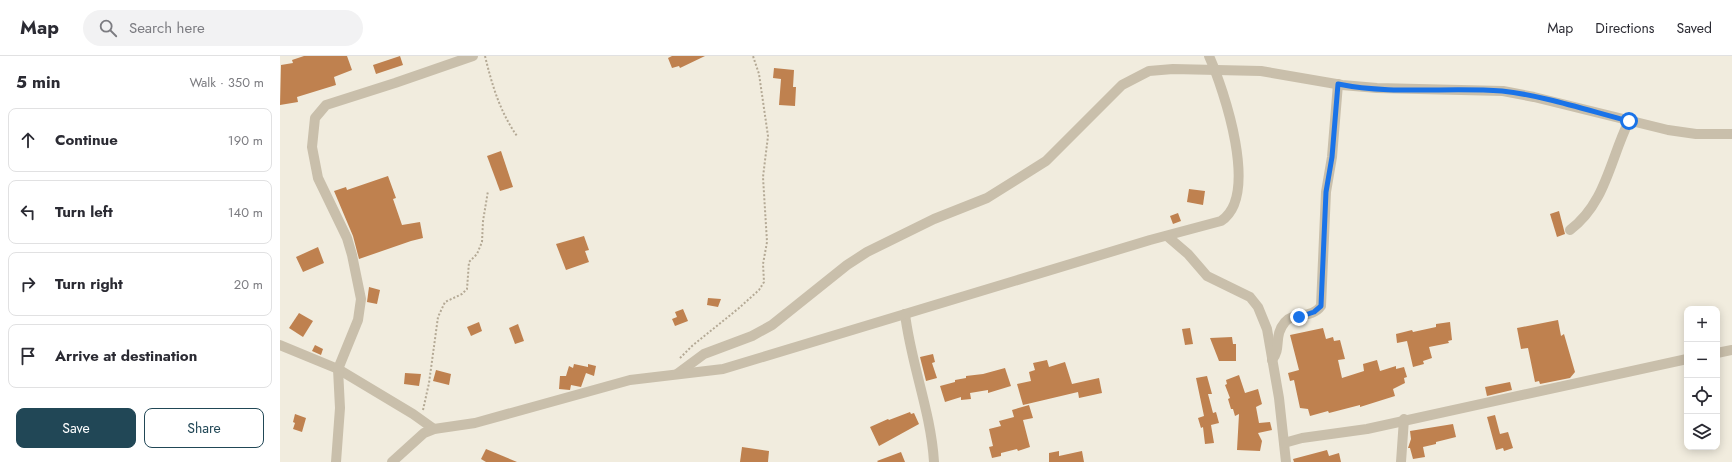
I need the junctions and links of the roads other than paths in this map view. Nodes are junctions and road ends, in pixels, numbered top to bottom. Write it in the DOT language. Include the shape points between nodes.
graph roads {
  1 [pos="473,56"];
  2 [pos="1209,56"];
  3 [pos="1215,70"];
  4 [pos="1338,84"];
  5 [pos="1629,121"];
  6 [pos="1732,134"];
  7 [pos="1570,230"];
  8 [pos="1167,236"];
  9 [pos="905,314"];
  10 [pos="280,345"];
  11 [pos="1732,350"];
  12 [pos="1720,352"];
  13 [pos="1272,360"];
  14 [pos="1684,360"];
  15 [pos="338,369"];
  16 [pos="678,374"];
  17 [pos="1404,419"];
  18 [pos="434,429"];
  19 [pos="1284,443"];
  20 [pos="336,462"];
  21 [pos="392,462"];
  22 [pos="934,462"];
  23 [pos="1286,462"];
  24 [pos="1401,462"];
  1 -- 15 [label="street" via="326,105 315,118 312,147 318,178 347,238 361,298 357,324"];
  2 -- 3 [label="street"];
  3 -- 4 [label="street" via="1261,71"];
  3 -- 8 [label="street" via="1236,138 1238,166 1234,206 1230,215 1221,221"];
  3 -- 16 [label="street" via="1149,71 1122,85 1046,161 986,198 934,219 867,252 847,264 772,325 752,336 704,354"];
  4 -- 5 [label="street" via="1416,90 1503,92 1534,97"];
  4 -- 13 [label="street" via="1332,157 1326,192 1321,306 1314,312 1285,322 1278,334 1277,352"];
  5 -- 6 [label="street" via="1696,134"];
  5 -- 7 [label="street" via="1600,193 1587,216"];
  8 -- 9 [label="street"];
  8 -- 13 [label="street" via="1188,254 1207,276 1256,303 1267,329"];
  9 -- 16 [label="street" via="724,368"];
  9 -- 22 [label="street"];
  10 -- 15 [label="street"];
  11 -- 12 [label="street"];
  13 -- 19 [label="street" via="1280,398"];
  14 -- 17 [label="street"];
  15 -- 18 [label="street"];
  15 -- 20 [label="street" via="340,408"];
  16 -- 18 [label="street" via="630,380 475,423"];
  17 -- 19 [label="street" via="1367,429"];
  17 -- 24 [label="street"];
  18 -- 21 [label="street" via="424,433"];
  19 -- 23 [label="street"];
}
